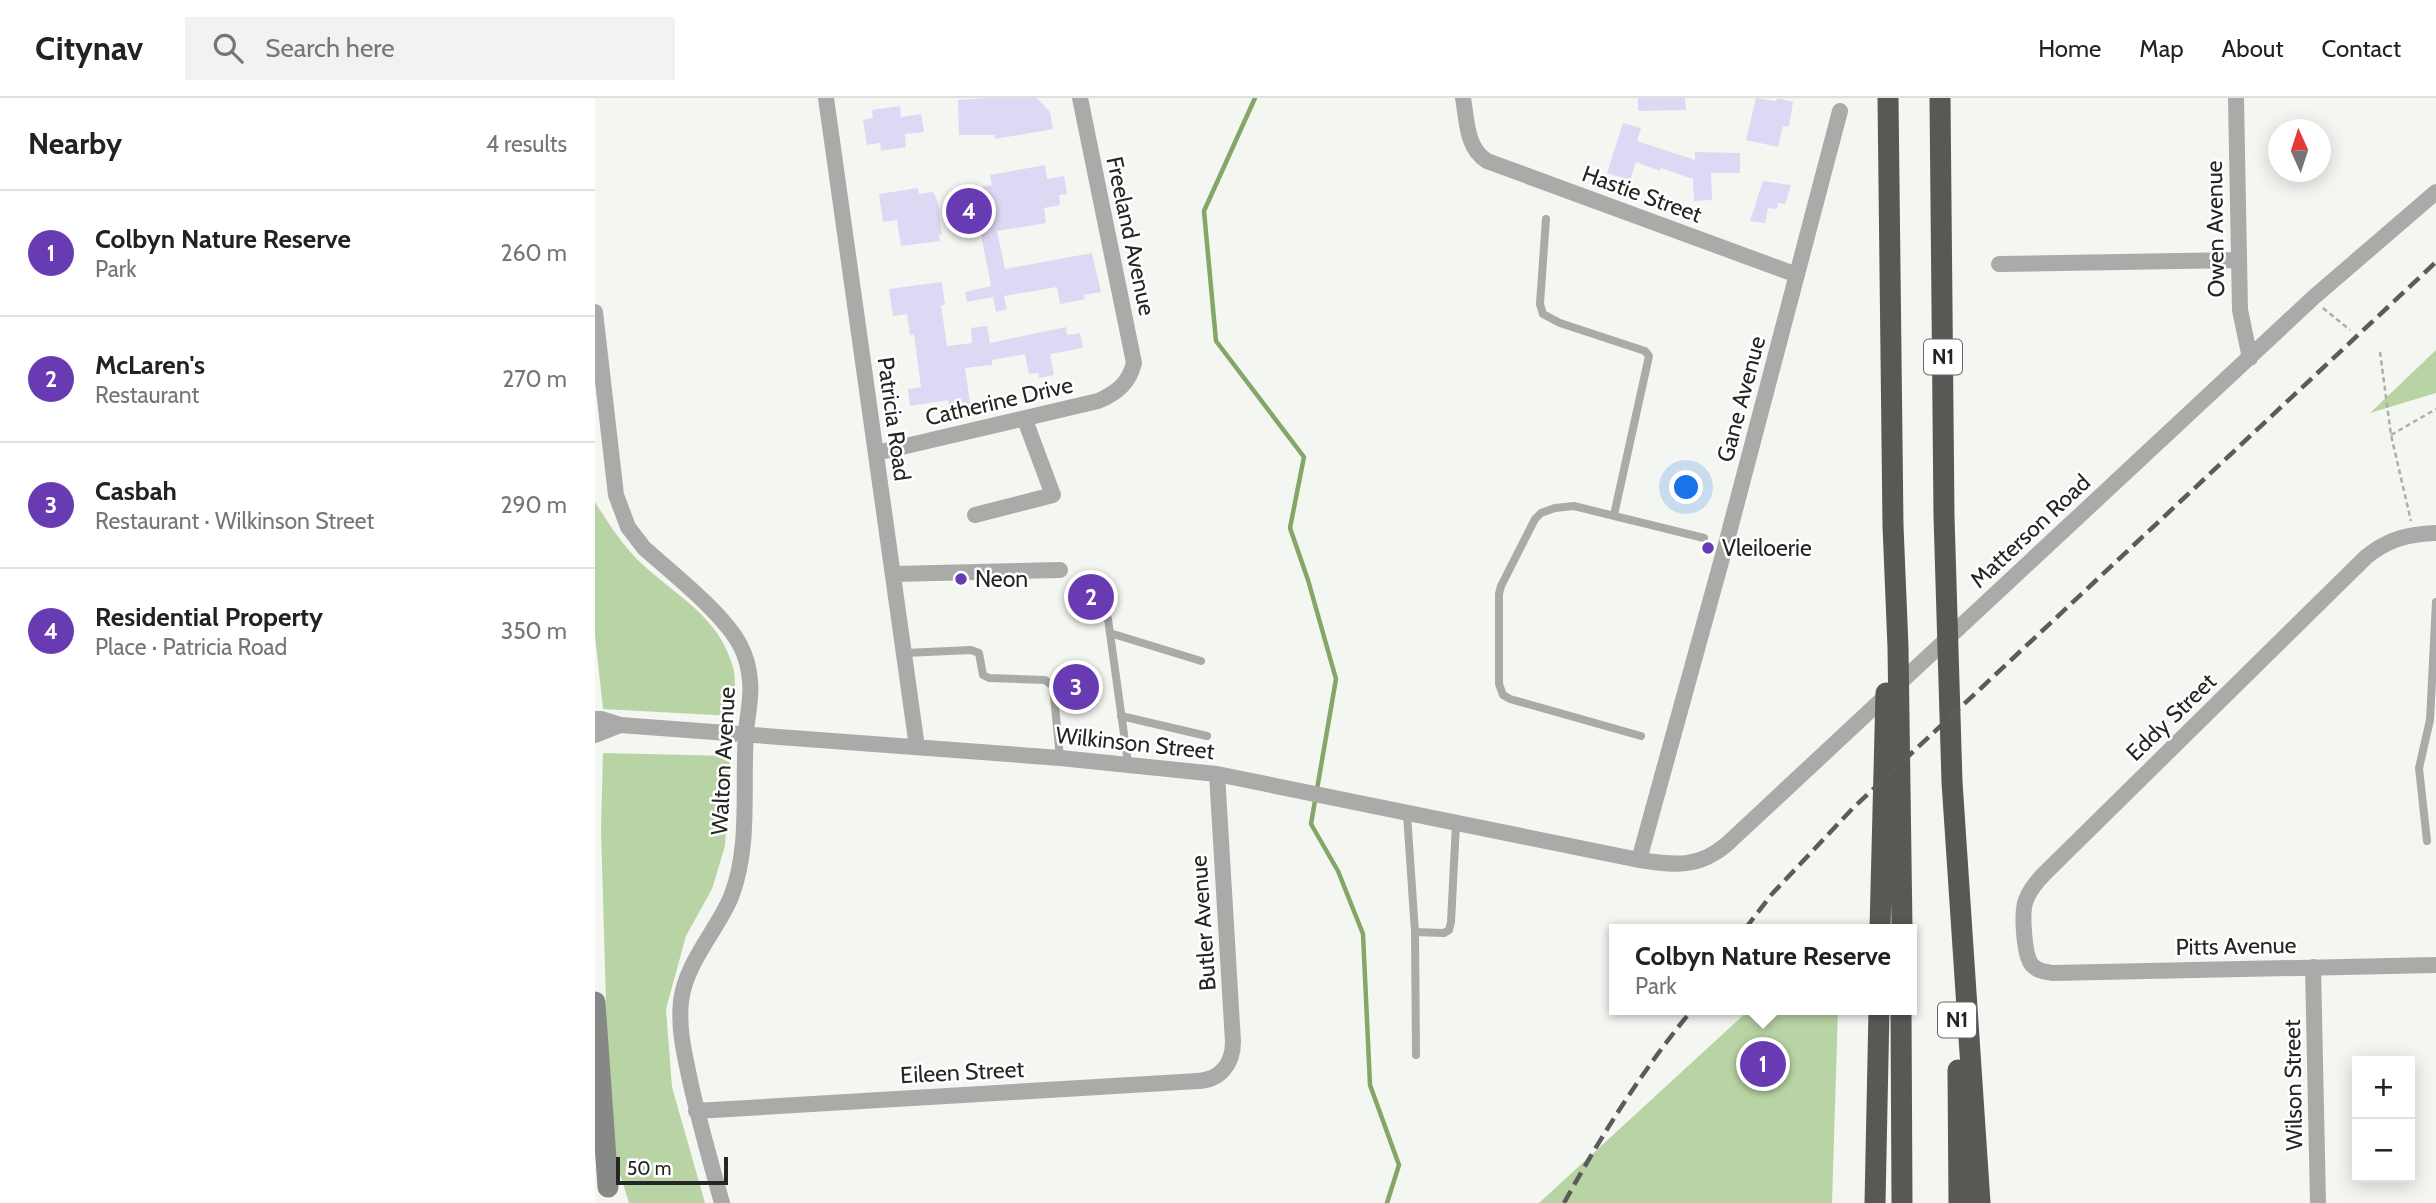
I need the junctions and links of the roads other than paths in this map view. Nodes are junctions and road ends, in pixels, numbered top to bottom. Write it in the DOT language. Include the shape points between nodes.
graph roads {
  1 [pos="826,98"];
  2 [pos="1080,98"];
  3 [pos="1463,98"];
  4 [pos="1888,98"];
  5 [pos="1940,98"];
  6 [pos="2236,98"];
  7 [pos="1840,111"];
  8 [pos="2436,192"];
  9 [pos="1546,219"];
  10 [pos="2238,260"];
  11 [pos="1999,264"];
  12 [pos="1797,275"];
  13 [pos="595,312"];
  14 [pos="2250,358"];
  15 [pos="1126,382"];
  16 [pos="1024,420"];
  17 [pos="876,453"];
  18 [pos="975,515"];
  19 [pos="1614,515"];
  20 [pos="2436,533"];
  21 [pos="1704,538"];
  22 [pos="1060,570"];
  23 [pos="894,574"];
  24 [pos="2436,602"];
  25 [pos="1108,619"];
  26 [pos="1110,633"];
  27 [pos="1893,651"];
  28 [pos="905,653"];
  29 [pos="1201,661"];
  30 [pos="1121,716"];
  31 [pos="595,719"];
  32 [pos="620,725"];
  33 [pos="746,734"];
  34 [pos="595,735"];
  35 [pos="1207,736"];
  36 [pos="1641,736"];
  37 [pos="917,747"];
  38 [pos="1060,758"];
  39 [pos="1128,764"];
  40 [pos="1217,774"];
  41 [pos="1407,814"];
  42 [pos="1456,824"];
  43 [pos="1954,837"];
  44 [pos="2427,841"];
  45 [pos="1639,860"];
  46 [pos="1880,924"];
  47 [pos="1902,924"];
  48 [pos="1415,932"];
  49 [pos="2436,965"];
  50 [pos="2313,967"];
  51 [pos="2037,969"];
  52 [pos="595,1002"];
  53 [pos="1879,1015"];
  54 [pos="1901,1015"];
  55 [pos="1416,1055"];
  56 [pos="1225,1068"];
  57 [pos="696,1111"];
  58 [pos="595,1148"];
  59 [pos="610,1195"];
  60 [pos="722,1203"];
  61 [pos="1875,1203"];
  62 [pos="1902,1203"];
  63 [pos="1959,1203"];
  64 [pos="1980,1203"];
  65 [pos="2318,1203"];
  1 -- 17 [label="street, Patricia Road"];
  2 -- 15 [label="street, Freeland Avenue" via="1134,363"];
  3 -- 12 [label="street, Hastie Street" via="1475,151 1493,163"];
  4 -- 27 [label="highway, N1"];
  5 -- 43 [label="highway, N1" via="1946,617"];
  6 -- 10 [label="street, Owen Avenue"];
  7 -- 12 [label="street, Gane Avenue"];
  8 -- 14 [label="street, Matterson Road"];
  9 -- 19 [label="lane" via="1543,314 1649,356"];
  10 -- 11 [label="street"];
  10 -- 14 [label="street, Owen Avenue" via="2240,310"];
  12 -- 45 [label="street, Gane Avenue"];
  13 -- 33 [label="street, Walton Avenue" via="620,512 637,541 725,622 738,641 750,678"];
  14 -- 45 [label="street, Matterson Road" via="1721,850 1680,865"];
  15 -- 16 [label="street, Catherine Drive" via="1115,394 1098,401"];
  16 -- 17 [label="street, Catherine Drive"];
  16 -- 18 [label="street" via="1053,495"];
  17 -- 23 [label="street, Patricia Road"];
  19 -- 21 [label="lane"];
  19 -- 36 [label="lane" via="1569,506 1535,519 1499,594 1499,687 1510,699"];
  20 -- 51 [label="street, Eddy Street" via="2392,540 2366,557 2035,884 2023,909 2028,957"];
  22 -- 23 [label="street"];
  23 -- 28 [label="street, Patricia Road"];
  24 -- 44 [label="lane" via="2430,720 2419,768"];
  25 -- 26 [label="lane"];
  26 -- 29 [label="lane"];
  26 -- 30 [label="lane"];
  27 -- 46 [label="highway"];
  27 -- 47 [label="highway, N1"];
  28 -- 37 [label="street, Patricia Road"];
  28 -- 38 [label="lane" via="971,650 979,653 983,675 989,678 1045,680 1053,685"];
  30 -- 35 [label="lane"];
  30 -- 39 [label="lane"];
  31 -- 32 [label="street, Wilkinson Street"];
  32 -- 33 [label="street, Wilkinson Street"];
  32 -- 34 [label="street, Wilkinson Street"];
  33 -- 37 [label="street, Wilkinson Street"];
  33 -- 57 [label="street, Walton Avenue" via="740,866 718,924 691,967 681,1000 679,1028"];
  37 -- 38 [label="street, Wilkinson Street"];
  38 -- 39 [label="street, Wilkinson Street"];
  39 -- 40 [label="street, Wilkinson Street"];
  40 -- 41 [label="street, Wilkinson Street"];
  40 -- 56 [label="street, Butler Avenue" via="1233,1042"];
  41 -- 42 [label="street, Wilkinson Street"];
  41 -- 48 [label="lane"];
  42 -- 45 [label="street, Wilkinson Street"];
  42 -- 48 [label="lane" via="1449,930"];
  43 -- 63 [label="highway, N1"];
  43 -- 64 [label="highway"];
  48 -- 55 [label="lane"];
  49 -- 50 [label="street, Pitts Avenue"];
  50 -- 51 [label="street, Pitts Avenue" via="2053,973"];
  50 -- 65 [label="street, Wilson Street"];
  52 -- 59 [label="street"];
  53 -- 61 [label="highway"];
  54 -- 62 [label="highway"];
  56 -- 57 [label="street, Eileen Street" via="1209,1080"];
  57 -- 60 [label="street, Walton Avenue"];
  58 -- 59 [label="street"];
}
